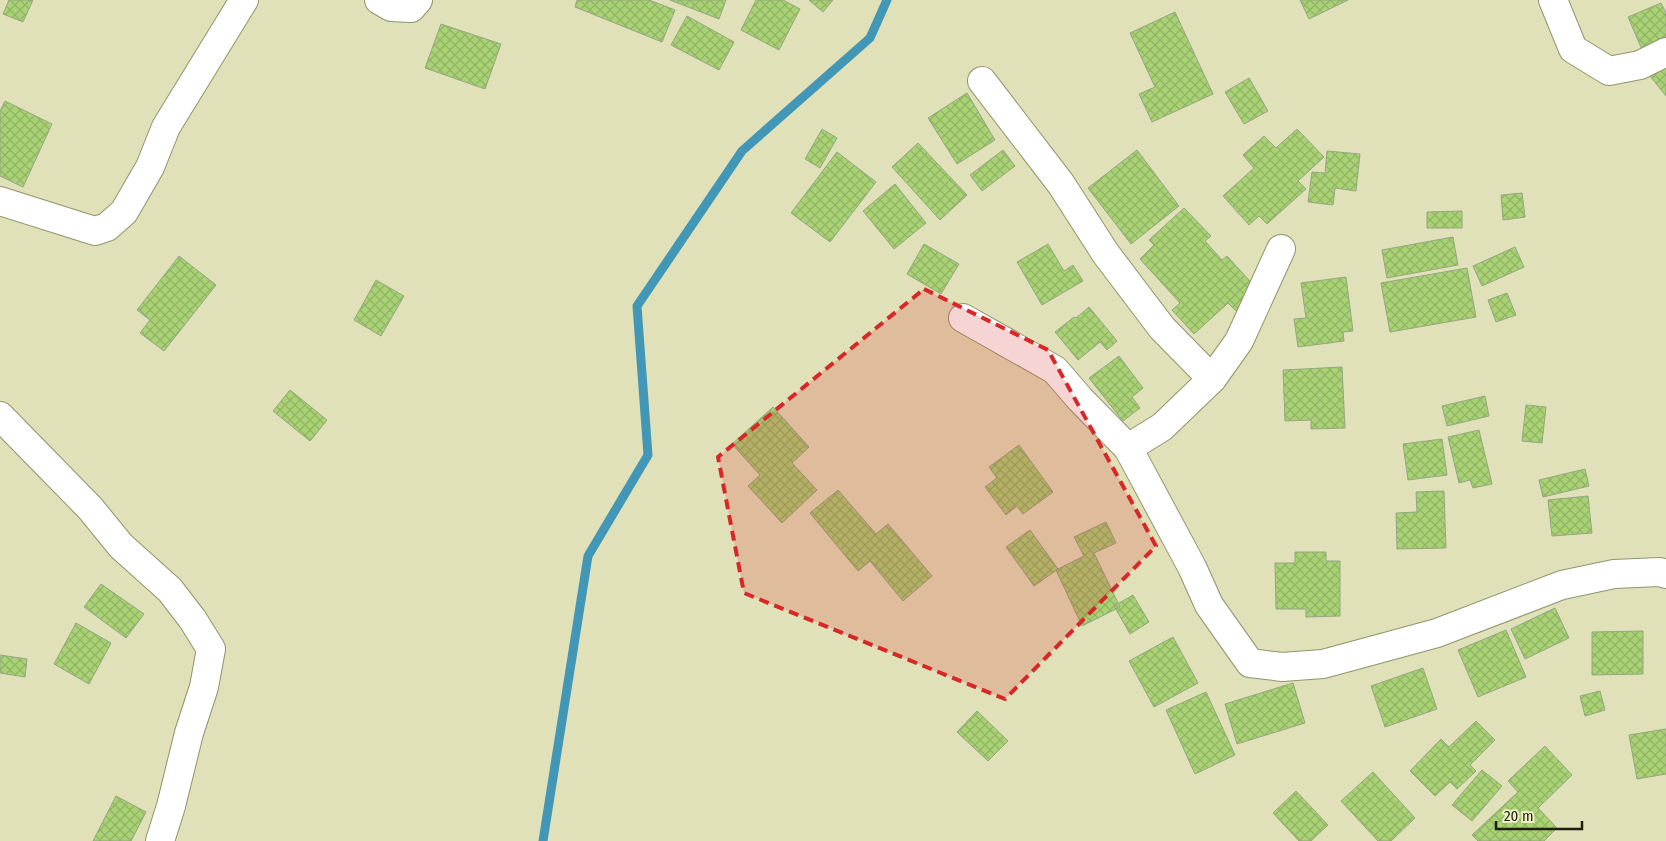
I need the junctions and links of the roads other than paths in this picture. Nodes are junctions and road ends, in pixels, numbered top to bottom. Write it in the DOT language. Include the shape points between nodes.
graph roads {
  1 [pos="244,0"];
  2 [pos="379,0"];
  3 [pos="418,0"];
  4 [pos="1553,0"];
  5 [pos="1666,52"];
  6 [pos="982,81"];
  7 [pos="0,201"];
  8 [pos="1281,249"];
  9 [pos="963,318"];
  10 [pos="1212,379"];
  11 [pos="0,416"];
  12 [pos="1128,448"];
  13 [pos="1666,574"];
  14 [pos="160,841"];
  1 -- 7 [label="street" via="166,127 150,167 124,212 108,227 94,231"];
  2 -- 3 [label="street" via="391,7 411,8"];
  4 -- 5 [label="street" via="1573,49 1609,71 1640,65"];
  6 -- 10 [label="street" via="1061,184 1106,254 1162,328"];
  8 -- 10 [label="street" via="1239,341"];
  9 -- 12 [label="street" via="1055,370"];
  10 -- 12 [label="street" via="1162,427"];
  11 -- 14 [label="street" via="90,508 121,546 170,590 211,649 204,687"];
  12 -- 13 [label="street" via="1209,605 1250,663 1282,667 1324,664 1437,633 1562,585 1614,574"];
}
